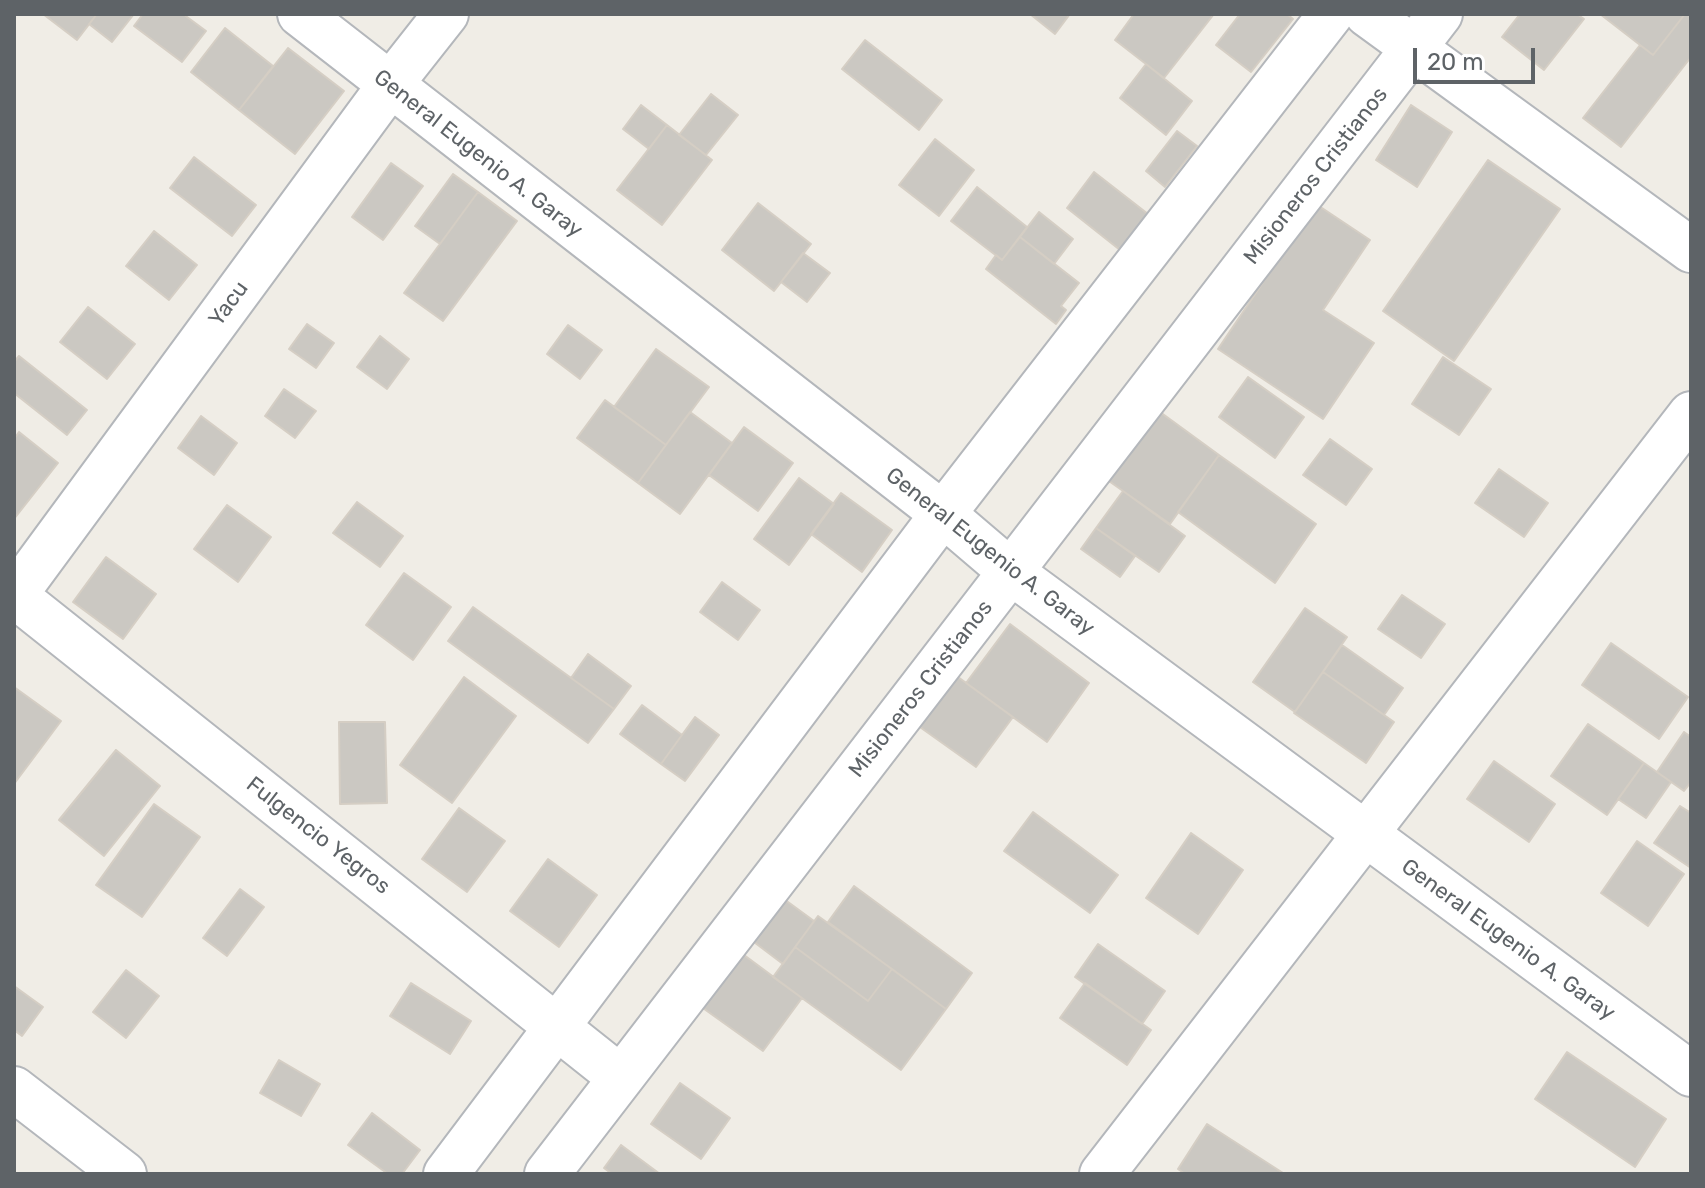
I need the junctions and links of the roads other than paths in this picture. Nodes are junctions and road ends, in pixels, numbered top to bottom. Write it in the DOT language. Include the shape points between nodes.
graph roads {
  1 [pos="300,14"];
  2 [pos="446,14"];
  3 [pos="1331,14"];
  4 [pos="1367,14"];
  5 [pos="1427,31"];
  6 [pos="390,85"];
  7 [pos="1691,250"];
  8 [pos="1691,414"];
  9 [pos="943,514"];
  10 [pos="1011,572"];
  11 [pos="14,596"];
  12 [pos="1364,835"];
  13 [pos="559,1027"];
  14 [pos="1691,1074"];
  15 [pos="621,1078"];
  16 [pos="14,1089"];
  17 [pos="124,1174"];
  18 [pos="446,1174"];
  19 [pos="547,1174"];
  20 [pos="1102,1174"];
  1 -- 6 [label="street, General Eugenio A. Garay"];
  2 -- 6 [label="street, Yacu"];
  3 -- 9 [label="street"];
  4 -- 5 [label="street"];
  5 -- 7 [label="street"];
  5 -- 10 [label="street, Misioneros Cristianos"];
  6 -- 9 [label="street, General Eugenio A. Garay"];
  6 -- 11 [label="street, Yacu"];
  8 -- 12 [label="street"];
  9 -- 10 [label="street, General Eugenio A. Garay"];
  9 -- 13 [label="street"];
  10 -- 12 [label="street, General Eugenio A. Garay"];
  10 -- 15 [label="street, Misioneros Cristianos"];
  11 -- 13 [label="street, Fulgencio Yegros"];
  12 -- 14 [label="street, General Eugenio A. Garay"];
  12 -- 20 [label="street"];
  13 -- 15 [label="street, Fulgencio Yegros"];
  13 -- 18 [label="street"];
  15 -- 19 [label="street, Misioneros Cristianos"];
  16 -- 17 [label="street"];
}
